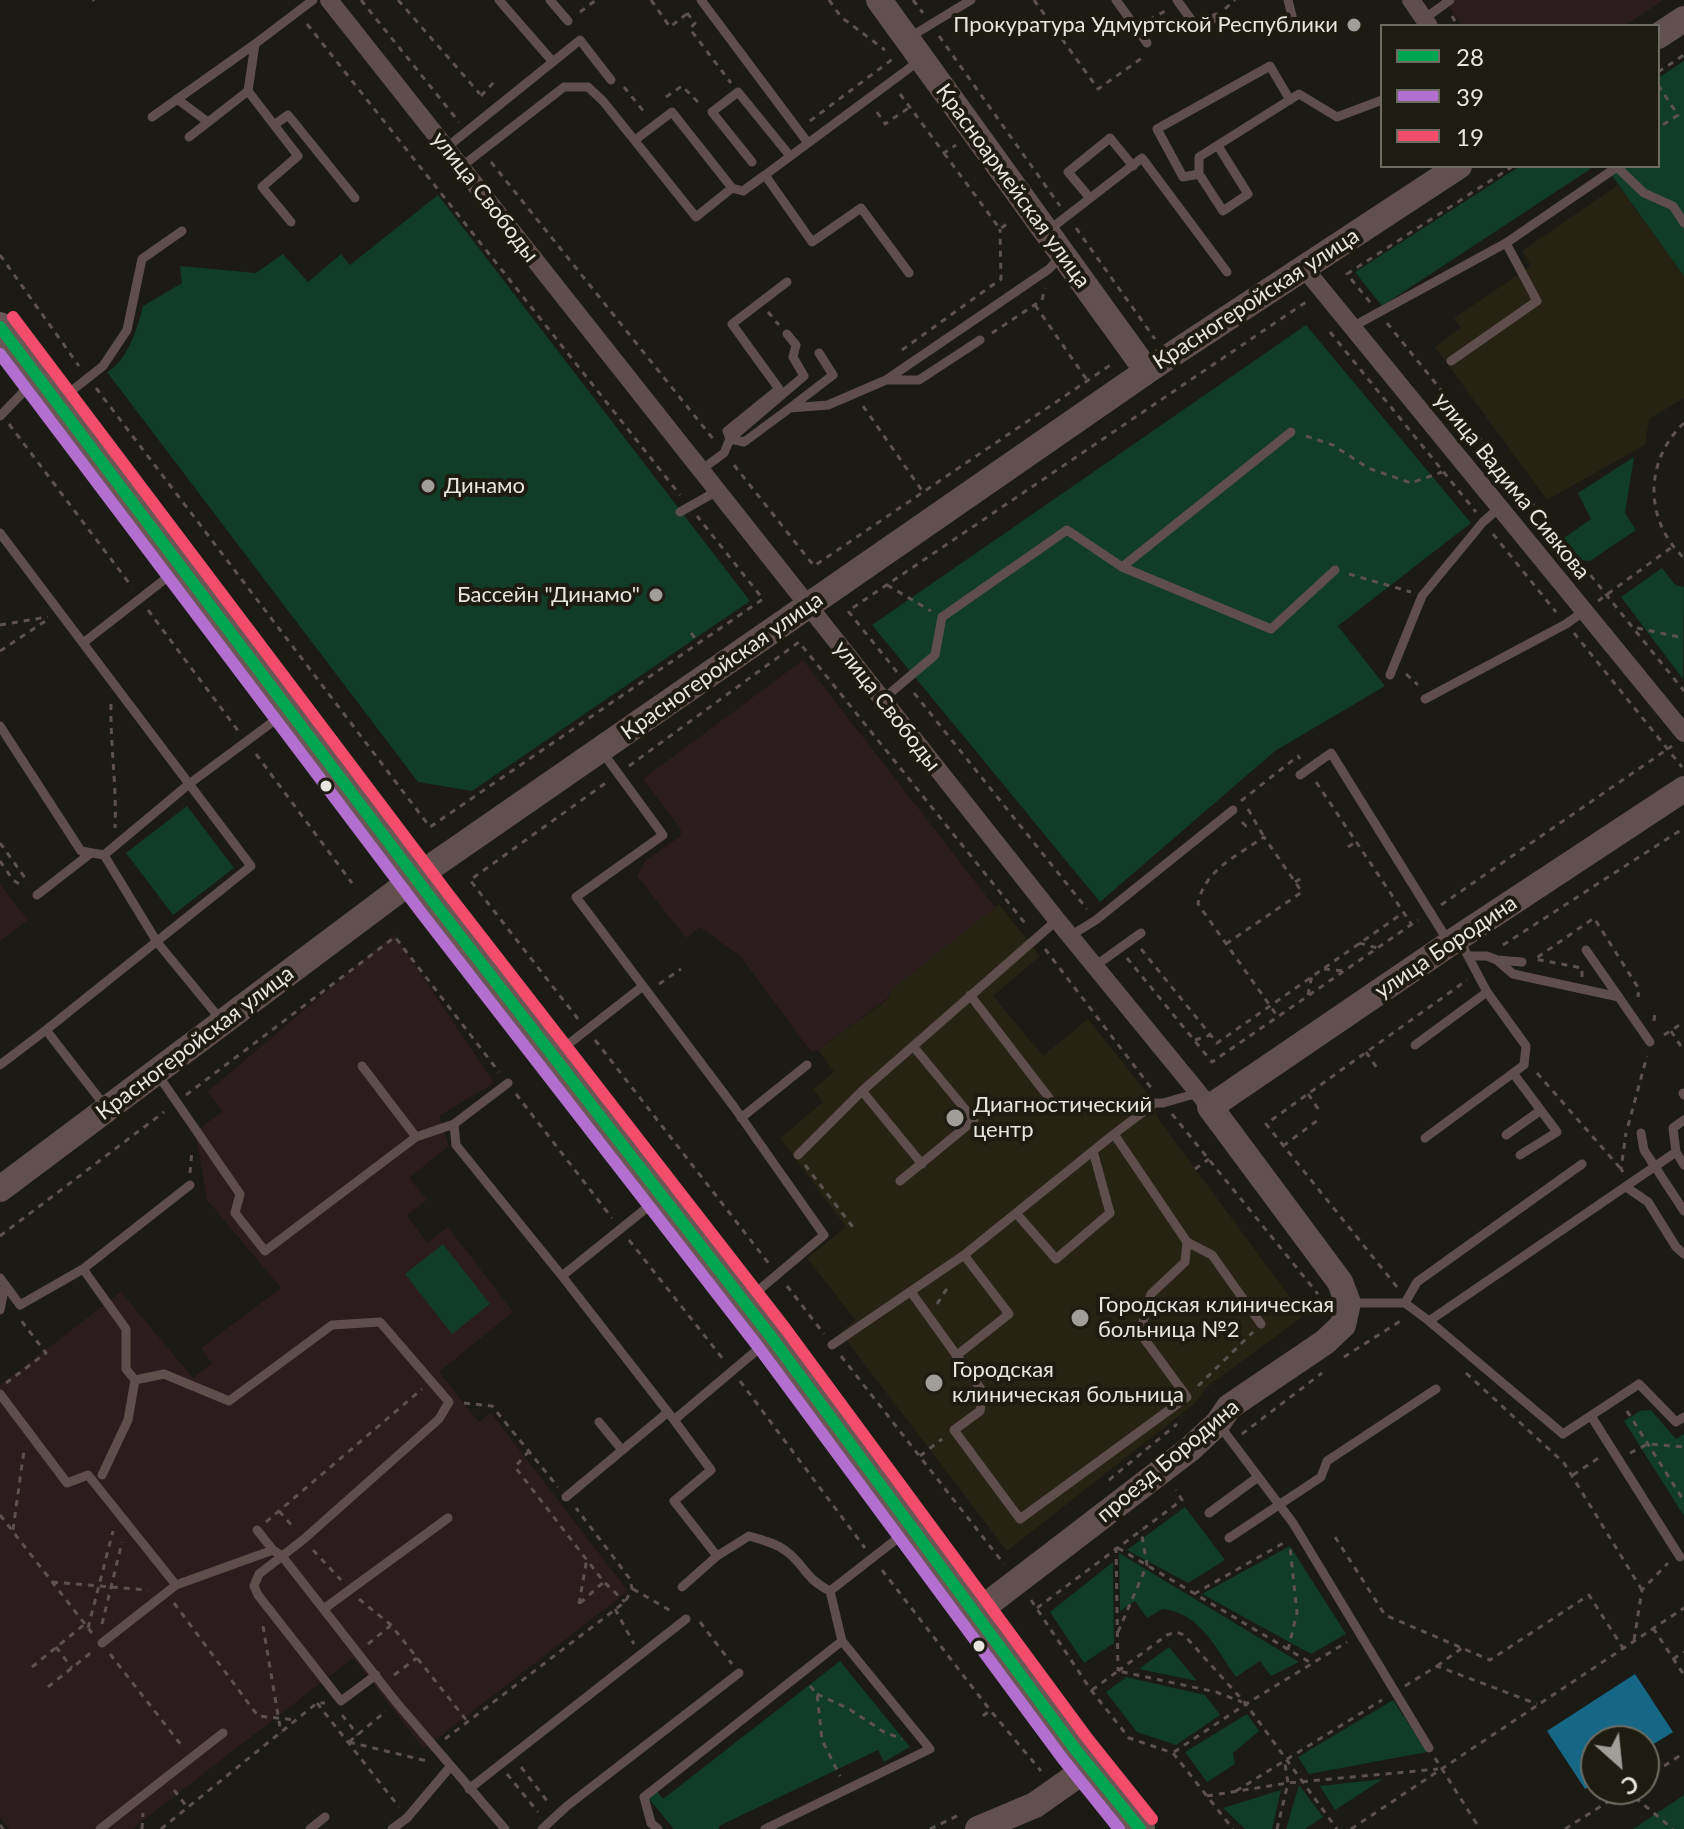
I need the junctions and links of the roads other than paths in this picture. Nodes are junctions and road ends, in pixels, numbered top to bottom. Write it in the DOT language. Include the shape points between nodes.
graph roads {
  1 [pos="313,0"];
  2 [pos="499,0"];
  3 [pos="550,0"];
  4 [pos="701,0"];
  5 [pos="879,0"];
  6 [pos="971,0"];
  7 [pos="1116,0"];
  8 [pos="1288,0"];
  9 [pos="1411,0"];
  10 [pos="1450,0"];
  11 [pos="1178,2"];
  12 [pos="336,3"];
  13 [pos="1216,17"];
  14 [pos="1684,19"];
  15 [pos="568,21"];
  16 [pos="1426,23"];
  17 [pos="1294,24"];
  18 [pos="1660,35"];
  19 [pos="1147,43"];
  20 [pos="255,44"];
  21 [pos="907,52"];
  22 [pos="553,62"];
  23 [pos="611,80"];
  24 [pos="248,91"];
  25 [pos="177,99"];
  26 [pos="1290,100"];
  27 [pos="1380,101"];
  28 [pos="152,117"];
  29 [pos="208,122"];
  30 [pos="274,125"];
  31 [pos="189,137"];
  32 [pos="635,140"];
  33 [pos="808,143"];
  34 [pos="1218,146"];
  35 [pos="446,148"];
  36 [pos="790,156"];
  37 [pos="752,162"];
  38 [pos="1133,166"];
  39 [pos="461,167"];
  40 [pos="1456,168"];
  41 [pos="1616,168"];
  42 [pos="1618,168"];
  43 [pos="1199,174"];
  44 [pos="765,175"];
  45 [pos="732,188"];
  46 [pos="355,198"];
  47 [pos="1090,198"];
  48 [pos="291,222"];
  49 [pos="1684,223"];
  50 [pos="1057,224"];
  51 [pos="182,231"];
  52 [pos="1506,243"];
  53 [pos="1056,262"];
  54 [pos="1304,268"];
  55 [pos="1227,272"];
  56 [pos="909,273"];
  57 [pos="787,282"];
  58 [pos="0,327"];
  59 [pos="1352,327"];
  60 [pos="787,334"];
  61 [pos="980,340"];
  62 [pos="819,353"];
  63 [pos="1451,361"];
  64 [pos="1147,371"];
  65 [pos="38,377"];
  66 [pos="886,380"];
  67 [pos="57,403"];
  68 [pos="790,408"];
  69 [pos="1,415"];
  70 [pos="1291,432"];
  71 [pos="730,439"];
  72 [pos="701,470"];
  73 [pos="717,491"];
  74 [pos="1499,508"];
  75 [pos="685,509"];
  76 [pos="0,533"];
  77 [pos="181,567"];
  78 [pos="1122,567"];
  79 [pos="1335,570"];
  80 [pos="808,606"];
  81 [pos="1583,612"];
  82 [pos="83,643"];
  83 [pos="1390,675"];
  84 [pos="1427,697"];
  85 [pos="882,700"];
  86 [pos="288,710"];
  87 [pos="0,726"];
  88 [pos="1684,733"];
  89 [pos="601,750"];
  90 [pos="1304,772"];
  91 [pos="189,784"];
  92 [pos="1684,789"];
  93 [pos="1233,810"];
  94 [pos="91,853"];
  95 [pos="104,855"];
  96 [pos="415,878"];
  97 [pos="37,895"];
  98 [pos="1057,920"];
  99 [pos="1070,936"];
  100 [pos="1137,936"];
  101 [pos="157,942"];
  102 [pos="1459,946"];
  103 [pos="1586,950"];
  104 [pos="1497,960"];
  105 [pos="1522,962"];
  106 [pos="1095,966"];
  107 [pos="646,989"];
  108 [pos="1487,992"];
  109 [pos="970,995"];
  110 [pos="1619,997"];
  111 [pos="223,1022"];
  112 [pos="46,1030"];
  113 [pos="1650,1042"];
  114 [pos="1415,1045"];
  115 [pos="913,1046"];
  116 [pos="554,1055"];
  117 [pos="0,1065"];
  118 [pos="807,1065"];
  119 [pos="362,1066"];
  120 [pos="156,1072"];
  121 [pos="1513,1073"];
  122 [pos="508,1083"];
  123 [pos="862,1091"];
  124 [pos="1204,1100"];
  125 [pos="1056,1107"];
  126 [pos="108,1108"];
  127 [pos="1541,1110"];
  128 [pos="741,1118"];
  129 [pos="1684,1120"];
  130 [pos="454,1124"];
  131 [pos="1641,1133"];
  132 [pos="1114,1134"];
  133 [pos="1506,1135"];
  134 [pos="416,1137"];
  135 [pos="1425,1138"];
  136 [pos="1093,1151"];
  137 [pos="1676,1152"];
  138 [pos="798,1155"];
  139 [pos="1520,1155"];
  140 [pos="922,1164"];
  141 [pos="1582,1164"];
  142 [pos="1684,1165"];
  143 [pos="1654,1166"];
  144 [pos="900,1181"];
  145 [pos="1628,1184"];
  146 [pos="1,1185"];
  147 [pos="190,1185"];
  148 [pos="662,1196"];
  149 [pos="1684,1211"];
  150 [pos="1016,1213"];
  151 [pos="1187,1242"];
  152 [pos="1684,1254"];
  153 [pos="966,1257"];
  154 [pos="83,1269"];
  155 [pos="562,1276"];
  156 [pos="2,1282"];
  157 [pos="911,1292"];
  158 [pos="744,1303"];
  159 [pos="1348,1303"];
  160 [pos="1405,1303"];
  161 [pos="0,1310"];
  162 [pos="1429,1321"];
  163 [pos="1261,1324"];
  164 [pos="772,1338"];
  165 [pos="832,1345"];
  166 [pos="956,1356"];
  167 [pos="135,1380"];
  168 [pos="1436,1389"];
  169 [pos="0,1394"];
  170 [pos="668,1412"];
  171 [pos="1591,1416"];
  172 [pos="1684,1417"];
  173 [pos="674,1420"];
  174 [pos="599,1422"];
  175 [pos="1224,1433"];
  176 [pos="622,1450"];
  177 [pos="1258,1477"];
  178 [pos="97,1479"];
  179 [pos="566,1497"];
  180 [pos="1279,1505"];
  181 [pos="1209,1513"];
  182 [pos="448,1518"];
  183 [pos="912,1528"];
  184 [pos="257,1530"];
  185 [pos="1229,1538"];
  186 [pos="278,1553"];
  187 [pos="1679,1555"];
  188 [pos="717,1556"];
  189 [pos="176,1585"];
  190 [pos="682,1587"];
  191 [pos="830,1591"];
  192 [pos="325,1608"];
  193 [pos="976,1613"];
  194 [pos="686,1619"];
  195 [pos="842,1641"];
  196 [pos="102,1643"];
  197 [pos="739,1673"];
  198 [pos="376,1675"];
  199 [pos="223,1733"];
  200 [pos="1429,1748"];
  201 [pos="450,1767"];
  202 [pos="1089,1767"];
  203 [pos="469,1789"];
  204 [pos="325,1817"];
  205 [pos="545,1827"];
  206 [pos="651,1827"];
  207 [pos="100,1829"];
  208 [pos="310,1829"];
  209 [pos="392,1829"];
  210 [pos="505,1829"];
  211 [pos="765,1829"];
  212 [pos="978,1829"];
  213 [pos="1140,1829"];
  1 -- 20 [label="lane"];
  2 -- 22 [label="lane"];
  3 -- 15 [label="lane"];
  4 -- 33 [label="lane"];
  5 -- 21 [label="street, Красноармейская улица"];
  6 -- 21 [label="lane" via="931,24"];
  7 -- 19 [label="lane"];
  8 -- 17 [label="lane"];
  9 -- 16 [label="street"];
  10 -- 16 [label="lane"];
  11 -- 13 [label="lane" via="1198,29"];
  12 -- 35 [label="street, улица Свободы"];
  14 -- 18 [label="street"];
  20 -- 24 [label="lane"];
  20 -- 25 [label="lane"];
  21 -- 33 [label="lane"];
  21 -- 50 [label="street, Красноармейская улица"];
  22 -- 23 [label="lane" via="580,40"];
  22 -- 35 [label="lane"];
  24 -- 29 [label="lane"];
  24 -- 30 [label="lane"];
  25 -- 28 [label="lane"];
  25 -- 29 [label="lane"];
  26 -- 27 [label="lane" via="1299,94 1337,117"];
  26 -- 34 [label="lane"];
  26 -- 43 [label="lane" via="1270,66 1157,129 1183,177"];
  29 -- 31 [label="lane"];
  30 -- 46 [label="lane" via="288,115"];
  30 -- 48 [label="lane" via="298,156 262,187"];
  32 -- 39 [label="lane" via="588,87 564,87"];
  32 -- 45 [label="lane" via="672,112"];
  32 -- 45 [label="lane" via="696,217"];
  33 -- 36 [label="lane"];
  34 -- 43 [label="lane" via="1199,157"];
  34 -- 43 [label="lane" via="1248,194 1223,211"];
  35 -- 39 [label="street, улица Свободы"];
  36 -- 37 [label="lane" via="738,92 712,112"];
  36 -- 44 [label="lane"];
  38 -- 47 [label="lane"];
  38 -- 47 [label="lane" via="1110,138 1068,172"];
  38 -- 55 [label="lane" via="1142,158"];
  39 -- 72 [label="street, улица Свободы"];
  40 -- 54 [label="street, Красногеройская улица"];
  41 -- 52 [label="lane"];
  42 -- 49 [label="lane" via="1644,193 1673,206"];
  44 -- 45 [label="lane" via="743,191"];
  44 -- 56 [label="lane" via="812,242 861,208"];
  47 -- 50 [label="lane"];
  50 -- 53 [label="street, Красноармейская улица"];
  51 -- 67 [label="lane" via="142,259 127,330 103,366"];
  52 -- 59 [label="lane"];
  52 -- 63 [label="lane" via="1537,301"];
  53 -- 64 [label="street, Красноармейская улица"];
  53 -- 66 [label="lane"];
  54 -- 59 [label="street, улица Вадима Сивкова"];
  54 -- 64 [label="street, Красногеройская улица"];
  57 -- 71 [label="lane" via="732,324 779,389 727,431"];
  58 -- 65 [label="main road"];
  59 -- 74 [label="street, улица Вадима Сивкова"];
  60 -- 71 [label="lane" via="796,345 793,357 804,376"];
  61 -- 66 [label="lane" via="919,380"];
  62 -- 68 [label="lane" via="833,375"];
  64 -- 80 [label="street, Красногеройская улица"];
  65 -- 67 [label="main road"];
  65 -- 69 [label="lane"];
  66 -- 68 [label="lane" via="828,405"];
  67 -- 77 [label="main road"];
  68 -- 71 [label="lane" via="744,442"];
  70 -- 78 [label="lane"];
  71 -- 72 [label="lane" via="724,453"];
  72 -- 73 [label="street, улица Свободы"];
  73 -- 75 [label="lane"];
  73 -- 80 [label="street, улица Свободы"];
  74 -- 81 [label="street, улица Вадима Сивкова"];
  74 -- 83 [label="lane" via="1422,596"];
  76 -- 82 [label="lane"];
  77 -- 82 [label="lane"];
  77 -- 86 [label="main road"];
  78 -- 79 [label="lane" via="1271,629"];
  78 -- 85 [label="lane" via="1067,530 942,617 935,655"];
  80 -- 85 [label="street, улица Свободы"];
  80 -- 89 [label="street, Красногеройская улица"];
  81 -- 84 [label="lane"];
  81 -- 88 [label="street, улица Вадима Сивкова"];
  82 -- 91 [label="lane"];
  85 -- 98 [label="street, улица Свободы"];
  86 -- 91 [label="lane"];
  86 -- 96 [label="main road"];
  87 -- 94 [label="lane" via="81,851"];
  89 -- 96 [label="street, Красногеройская улица"];
  89 -- 107 [label="lane" via="663,835 576,897"];
  90 -- 102 [label="lane" via="1331,753 1429,913"];
  91 -- 95 [label="lane"];
  91 -- 101 [label="lane" via="251,866"];
  92 -- 102 [label="street, улица Бородина"];
  93 -- 99 [label="lane"];
  94 -- 95 [label="lane"];
  94 -- 97 [label="lane"];
  95 -- 101 [label="lane"];
  96 -- 111 [label="street, Красногеройская улица"];
  96 -- 116 [label="main road"];
  98 -- 99 [label="street, улица Свободы"];
  98 -- 109 [label="lane"];
  99 -- 106 [label="street, улица Свободы"];
  100 -- 106 [label="lane"];
  101 -- 111 [label="lane"];
  101 -- 112 [label="lane"];
  102 -- 104 [label="lane"];
  102 -- 108 [label="lane"];
  102 -- 124 [label="street, улица Бородина"];
  103 -- 110 [label="lane"];
  104 -- 105 [label="lane"];
  104 -- 110 [label="lane" via="1513,974"];
  106 -- 124 [label="street, улица Свободы"];
  107 -- 116 [label="lane"];
  107 -- 128 [label="lane"];
  108 -- 114 [label="lane"];
  108 -- 121 [label="lane" via="1526,1046 1524,1065"];
  109 -- 115 [label="lane"];
  109 -- 125 [label="lane"];
  110 -- 113 [label="lane"];
  111 -- 120 [label="street, Красногеройская улица"];
  112 -- 117 [label="lane"];
  112 -- 126 [label="lane"];
  115 -- 123 [label="lane"];
  115 -- 140 [label="lane" via="974,1120"];
  116 -- 148 [label="main road"];
  118 -- 128 [label="lane"];
  119 -- 134 [label="lane"];
  120 -- 126 [label="street, Красногеройская улица"];
  120 -- 134 [label="lane" via="240,1194 235,1213 265,1251"];
  121 -- 127 [label="lane"];
  121 -- 135 [label="lane"];
  122 -- 130 [label="lane"];
  123 -- 138 [label="lane"];
  123 -- 140 [label="lane"];
  124 -- 132 [label="lane" via="1155,1103"];
  124 -- 159 [label="street, улица Свободы" via="1340,1282"];
  126 -- 146 [label="street, Красногеройская улица"];
  127 -- 133 [label="lane"];
  127 -- 139 [label="lane" via="1557,1132"];
  128 -- 158 [label="lane" via="824,1235"];
  129 -- 137 [label="lane" via="1673,1128"];
  130 -- 134 [label="lane"];
  130 -- 155 [label="lane" via="456,1145"];
  131 -- 143 [label="lane"];
  132 -- 136 [label="lane"];
  132 -- 151 [label="lane"];
  136 -- 150 [label="lane"];
  136 -- 150 [label="lane" via="1110,1213 1056,1259"];
  137 -- 142 [label="lane"];
  137 -- 143 [label="lane"];
  140 -- 144 [label="lane"];
  141 -- 160 [label="lane" via="1417,1282"];
  143 -- 145 [label="lane"];
  143 -- 149 [label="lane"];
  145 -- 152 [label="lane" via="1648,1202"];
  145 -- 162 [label="lane"];
  147 -- 154 [label="lane"];
  148 -- 155 [label="lane"];
  148 -- 158 [label="main road"];
  150 -- 153 [label="lane"];
  151 -- 163 [label="lane" via="1212,1255"];
  151 -- 166 [label="lane" via="1185,1262 1151,1294 1140,1333 1187,1397 1020,1519 954,1430 980,1411 983,1392"];
  153 -- 157 [label="lane"];
  153 -- 166 [label="lane" via="1009,1314"];
  154 -- 156 [label="lane" via="20,1305"];
  154 -- 167 [label="lane" via="126,1329 126,1369"];
  155 -- 170 [label="lane"];
  156 -- 161 [label="lane"];
  157 -- 165 [label="lane"];
  157 -- 166 [label="lane"];
  158 -- 164 [label="main road"];
  159 -- 160 [label="lane"];
  159 -- 175 [label="street, проезд Бородина" via="1343,1325 1325,1342 1229,1407"];
  160 -- 162 [label="lane"];
  162 -- 171 [label="lane" via="1563,1434"];
  164 -- 173 [label="lane"];
  164 -- 183 [label="main road"];
  167 -- 178 [label="lane" via="128,1420"];
  167 -- 186 [label="lane" via="164,1374 229,1401 332,1325 380,1322 449,1402 439,1419 304,1539"];
  168 -- 180 [label="lane" via="1327,1461 1321,1477"];
  169 -- 178 [label="lane" via="67,1483 88,1475"];
  170 -- 173 [label="lane"];
  170 -- 176 [label="lane"];
  171 -- 172 [label="lane" via="1639,1384 1676,1422"];
  171 -- 187 [label="lane"];
  173 -- 188 [label="lane" via="711,1470 674,1501"];
  174 -- 176 [label="lane"];
  175 -- 177 [label="lane"];
  175 -- 193 [label="street, проезд Бородина" via="1190,1449"];
  176 -- 179 [label="lane"];
  177 -- 180 [label="lane"];
  177 -- 181 [label="lane"];
  178 -- 189 [label="lane"];
  180 -- 185 [label="lane"];
  180 -- 200 [label="lane"];
  182 -- 192 [label="lane"];
  183 -- 191 [label="lane"];
  183 -- 193 [label="main road"];
  184 -- 186 [label="lane"];
  186 -- 189 [label="lane"];
  186 -- 192 [label="lane"];
  186 -- 198 [label="lane" via="254,1586 341,1701"];
  188 -- 190 [label="lane"];
  188 -- 191 [label="lane" via="749,1536 768,1541 787,1551 813,1583"];
  189 -- 196 [label="lane"];
  191 -- 195 [label="lane"];
  192 -- 198 [label="lane"];
  193 -- 202 [label="main road"];
  194 -- 203 [label="lane"];
  195 -- 206 [label="lane" via="644,1797"];
  195 -- 211 [label="lane" via="930,1749"];
  197 -- 205 [label="lane"];
  198 -- 201 [label="lane"];
  199 -- 207 [label="lane"];
  201 -- 203 [label="lane"];
  201 -- 209 [label="lane"];
  202 -- 212 [label="street" via="1035,1805"];
  202 -- 213 [label="main road"];
  203 -- 210 [label="lane"];
  204 -- 208 [label="lane"];
}
